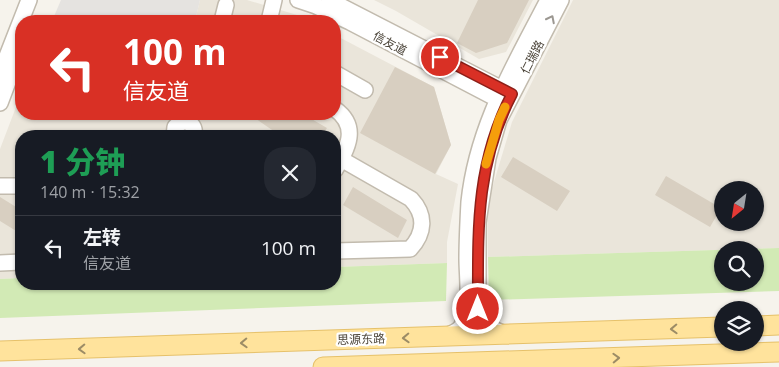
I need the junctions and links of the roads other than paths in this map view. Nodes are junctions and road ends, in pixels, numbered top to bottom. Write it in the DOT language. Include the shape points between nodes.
graph roads {
  1 [pos="29,0"];
  2 [pos="40,0"];
  3 [pos="274,0"];
  4 [pos="298,0"];
  5 [pos="329,0"];
  6 [pos="548,0"];
  7 [pos="561,0"];
  8 [pos="226,6"];
  9 [pos="23,15"];
  10 [pos="34,15"];
  11 [pos="224,15"];
  12 [pos="270,15"];
  13 [pos="335,15"];
  14 [pos="341,18"];
  15 [pos="15,36"];
  16 [pos="15,63"];
  17 [pos="520,67"];
  18 [pos="0,74"];
  19 [pos="341,76"];
  20 [pos="471,80"];
  21 [pos="365,90"];
  22 [pos="503,93"];
  23 [pos="0,103"];
  24 [pos="341,114"];
  25 [pos="184,120"];
  26 [pos="173,130"];
  27 [pos="341,160"];
  28 [pos="341,166"];
  29 [pos="15,187"];
  30 [pos="0,188"];
  31 [pos="341,252"];
  32 [pos="15,262"];
  33 [pos="0,263"];
  34 [pos="779,325"];
  35 [pos="764,326"];
  36 [pos="714,327"];
  37 [pos="506,334"];
  38 [pos="443,337"];
  39 [pos="0,351"];
  40 [pos="779,352"];
  41 [pos="323,367"];
  1 -- 9 [label="street"];
  2 -- 10 [label="street"];
  3 -- 12 [label="street"];
  4 -- 13 [label="street, 信友道"];
  5 -- 20 [label="street, 信友道"];
  6 -- 17 [label="street, 仁瑞路"];
  17 -- 7 [label="street, 仁瑞路, one-way"];
  8 -- 11 [label="street"];
  14 -- 20 [label="street, 信友道"];
  15 -- 18 [label="street"];
  16 -- 23 [label="street"];
  17 -- 20 [label="street" via="496,77"];
  17 -- 22 [label="street, 仁瑞路"];
  19 -- 21 [label="street"];
  20 -- 22 [label="street"];
  22 -- 37 [label="street, 仁瑞路" via="478,222 478,309 485,324"];
  22 -- 38 [label="street, 仁瑞路" via="480,143 471,192 467,309 460,327"];
  24 -- 27 [label="street" via="349,130 348,148"];
  25 -- 26 [label="street"];
  28 -- 31 [label="street" via="411,199 422,215 422,223 417,240 410,249"];
  29 -- 30 [label="street"];
  32 -- 33 [label="street"];
  34 -- 35 [label="main road"];
  36 -- 37 [label="main road, 思源东路, one-way"];
  37 -- 38 [label="main road, 思源东路"];
  38 -- 39 [label="main road, 思源东路, one-way"];
  41 -- 40 [label="main road, one-way"];
}
